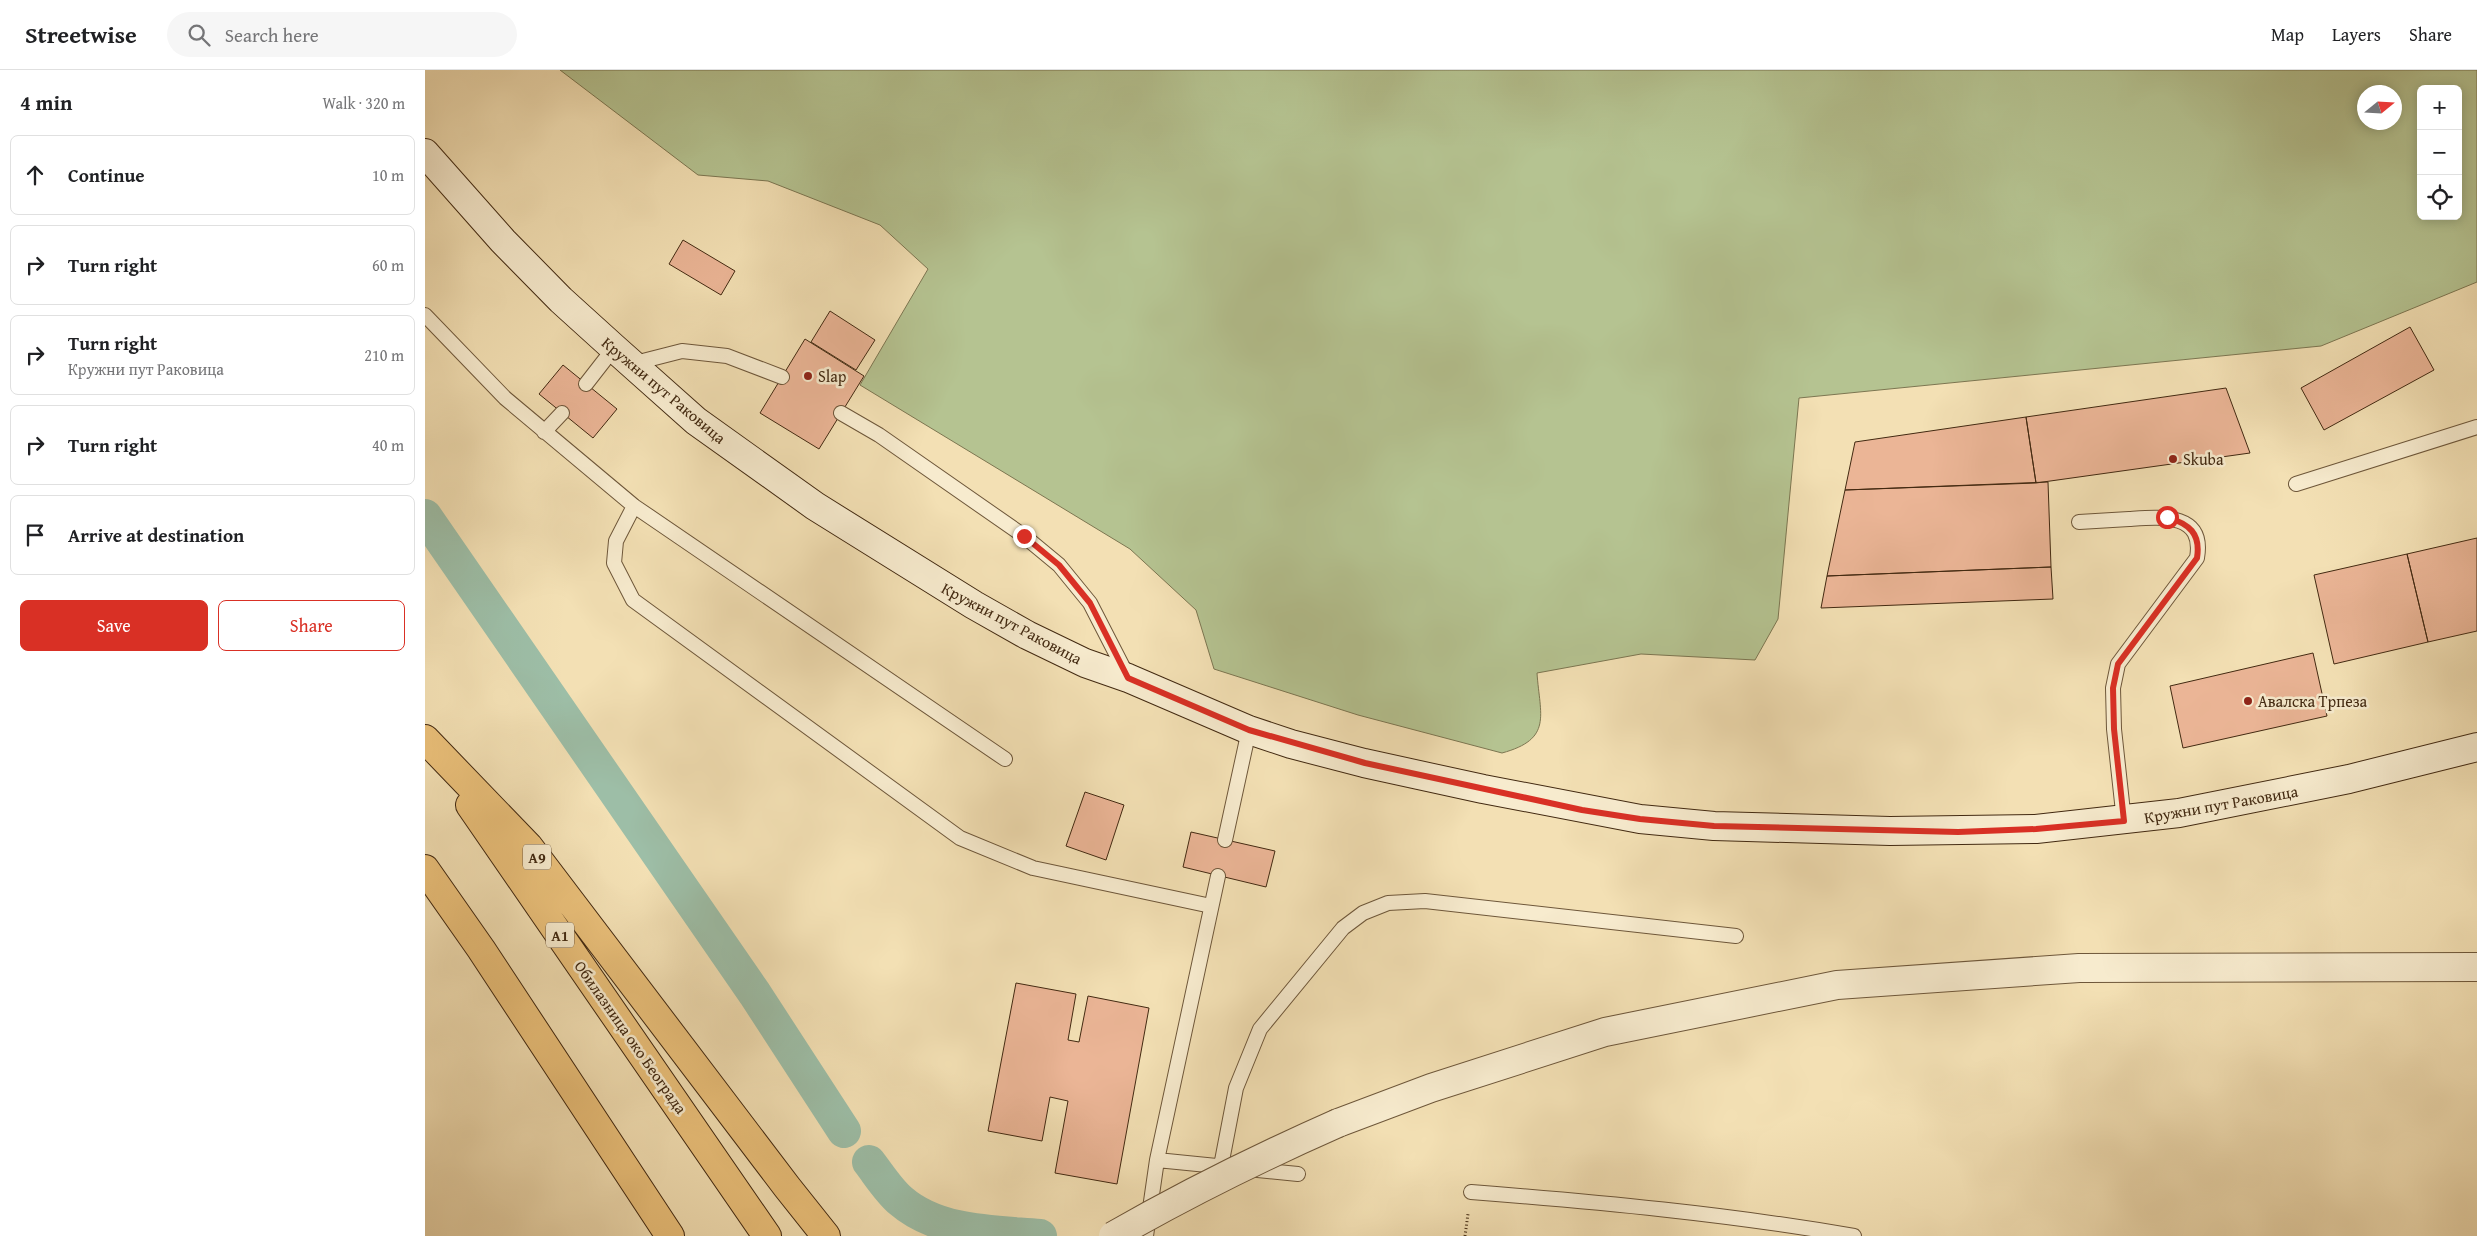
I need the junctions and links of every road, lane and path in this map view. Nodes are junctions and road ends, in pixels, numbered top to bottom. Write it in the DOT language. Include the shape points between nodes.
graph roads {
  1 [pos="425,153"];
  2 [pos="425,315"];
  3 [pos="622,356"];
  4 [pos="782,377"];
  5 [pos="586,384"];
  6 [pos="562,413"];
  7 [pos="841,413"];
  8 [pos="2477,427"];
  9 [pos="545,432"];
  10 [pos="2296,484"];
  11 [pos="634,506"];
  12 [pos="2079,522"];
  13 [pos="1128,678"];
  14 [pos="1249,730"];
  15 [pos="425,740"];
  16 [pos="2477,747"];
  17 [pos="1005,759"];
  18 [pos="2124,821"];
  19 [pos="1225,840"];
  20 [pos="425,870"];
  21 [pos="1217,876"];
  22 [pos="1211,906"];
  23 [pos="1736,936"];
  24 [pos="2477,967"];
  25 [pos="1157,1160"];
  26 [pos="1221,1166"];
  27 [pos="1297,1174"];
  28 [pos="1471,1192"];
  29 [pos="670,1236"];
  30 [pos="767,1236"];
  31 [pos="826,1236"];
  32 [pos="1113,1236"];
  33 [pos="1146,1236"];
  34 [pos="1854,1236"];
  1 -- 3 [label="main road, Кружни пут Раковица" via="509,247"];
  2 -- 9 [label="lane" via="505,398"];
  3 -- 4 [label="lane" via="682,351 727,356"];
  3 -- 5 [label="lane"];
  3 -- 13 [label="main road, Кружни пут Раковица" via="696,421 815,506 881,548 1027,635"];
  6 -- 9 [label="lane"];
  7 -- 13 [label="lane" via="879,435 1000,519 1059,565 1090,603"];
  8 -- 10 [label="lane"];
  9 -- 11 [label="lane"];
  11 -- 17 [label="lane"];
  11 -- 22 [label="lane" via="616,541 614,562 633,600 960,838 1033,868"];
  12 -- 18 [label="lane" via="2167,517 2187,525 2195,534 2199,547 2197,558 2118,664 2113,688 2114,729"];
  13 -- 14 [label="main road, Кружни пут Раковица"];
  14 -- 18 [label="main road, Кружни пут Раковица" via="1365,763 1573,808 1640,819 1723,826 1890,832 2036,829"];
  14 -- 19 [label="lane"];
  15 -- 30 [label="highway, Обилазница око Београда / A1"];
  15 -- 31 [label="highway, A9" via="529,847"];
  16 -- 18 [label="main road, Кружни пут Раковица" via="2331,783"];
  20 -- 29 [label="highway" via="481,949"];
  21 -- 22 [label="lane"];
  22 -- 25 [label="lane"];
  23 -- 26 [label="lane" via="1425,901 1388,903 1363,913 1343,928 1260,1029 1236,1088"];
  24 -- 32 [label="main road, bridge" via="2079,968 1837,985 1605,1032 1431,1088 1268,1154"];
  25 -- 26 [label="lane"];
  25 -- 33 [label="lane"];
  26 -- 27 [label="lane"];
  28 -- 34 [label="lane" via="1610,1203"];
}
